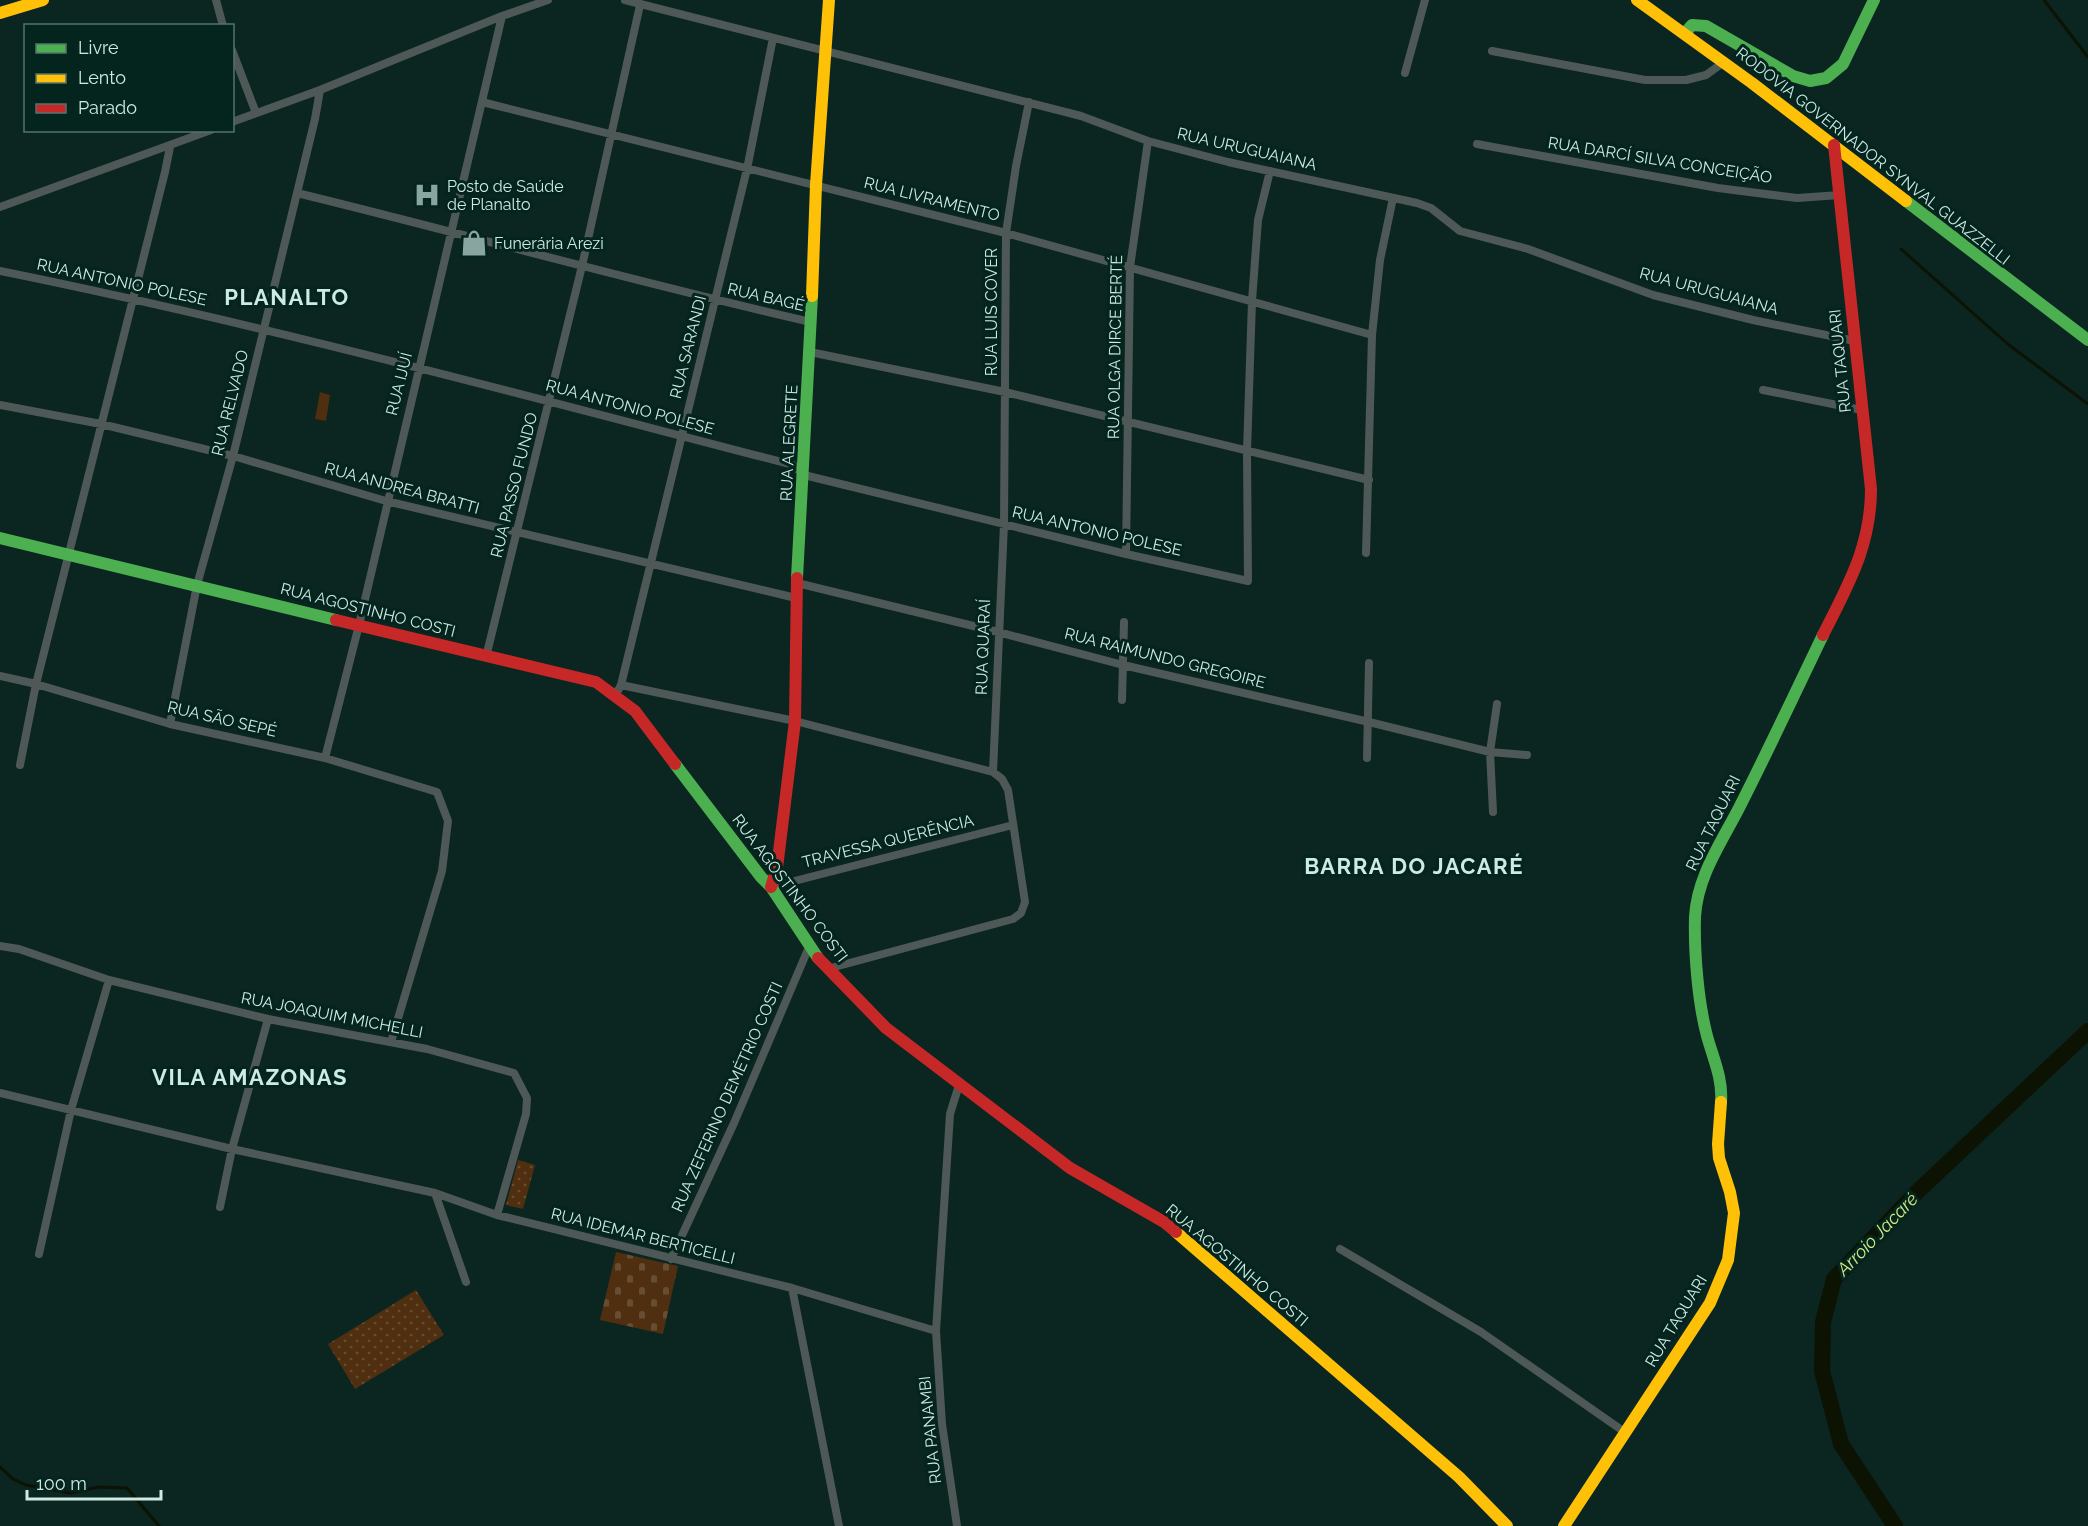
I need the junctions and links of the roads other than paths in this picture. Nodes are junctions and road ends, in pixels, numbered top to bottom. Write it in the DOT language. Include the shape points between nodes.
graph roads {
  1 [pos="43,0"];
  2 [pos="216,0"];
  3 [pos="548,0"];
  4 [pos="625,0"];
  5 [pos="829,0"];
  6 [pos="1425,0"];
  7 [pos="1637,0"];
  8 [pos="1874,0"];
  9 [pos="640,5"];
  10 [pos="0,13"];
  11 [pos="502,16"];
  12 [pos="222,24"];
  13 [pos="1685,33"];
  14 [pos="773,38"];
  15 [pos="826,51"];
  16 [pos="1492,51"];
  17 [pos="234,55"];
  18 [pos="1724,62"];
  19 [pos="1406,73"];
  20 [pos="320,90"];
  21 [pos="482,102"];
  22 [pos="1029,102"];
  23 [pos="256,113"];
  24 [pos="234,121"];
  25 [pos="206,132"];
  26 [pos="612,135"];
  27 [pos="1148,141"];
  28 [pos="1477,144"];
  29 [pos="1833,145"];
  30 [pos="170,147"];
  31 [pos="747,169"];
  32 [pos="1270,171"];
  33 [pos="816,185"];
  34 [pos="297,193"];
  35 [pos="1840,195"];
  36 [pos="1393,198"];
  37 [pos="0,207"];
  38 [pos="452,230"];
  39 [pos="1006,233"];
  40 [pos="582,266"];
  41 [pos="1130,267"];
  42 [pos="0,271"];
  43 [pos="134,298"];
  44 [pos="715,300"];
  45 [pos="1252,301"];
  46 [pos="811,322"];
  47 [pos="263,331"];
  48 [pos="1372,335"];
  49 [pos="2088,340"];
  50 [pos="1855,341"];
  51 [pos="810,352"];
  52 [pos="418,369"];
  53 [pos="1763,390"];
  54 [pos="1005,392"];
  55 [pos="550,401"];
  56 [pos="0,405"];
  57 [pos="1862,410"];
  58 [pos="1128,421"];
  59 [pos="101,424"];
  60 [pos="681,436"];
  61 [pos="1248,452"];
  62 [pos="233,456"];
  63 [pos="804,476"];
  64 [pos="1369,480"];
  65 [pos="387,501"];
  66 [pos="1004,524"];
  67 [pos="517,533"];
  68 [pos="0,538"];
  69 [pos="1366,553"];
  70 [pos="69,554"];
  71 [pos="1126,554"];
  72 [pos="650,564"];
  73 [pos="797,583"];
  74 [pos="197,585"];
  75 [pos="796,598"];
  76 [pos="1124,622"];
  77 [pos="359,625"];
  78 [pos="998,632"];
  79 [pos="486,657"];
  80 [pos="1369,663"];
  81 [pos="1123,665"];
  82 [pos="0,676"];
  83 [pos="36,684"];
  84 [pos="618,690"];
  85 [pos="1122,700"];
  86 [pos="1497,704"];
  87 [pos="795,721"];
  88 [pos="1369,722"];
  89 [pos="170,724"];
  90 [pos="1490,752"];
  91 [pos="1527,755"];
  92 [pos="325,758"];
  93 [pos="1367,758"];
  94 [pos="20,765"];
  95 [pos="993,772"];
  96 [pos="1493,812"];
  97 [pos="1013,825"];
  98 [pos="771,887"];
  99 [pos="0,946"];
  100 [pos="809,947"];
  101 [pos="827,969"];
  102 [pos="108,980"];
  103 [pos="268,1019"];
  104 [pos="391,1042"];
  105 [pos="959,1085"];
  106 [pos="0,1093"];
  107 [pos="71,1110"];
  108 [pos="232,1149"];
  109 [pos="435,1193"];
  110 [pos="220,1207"];
  111 [pos="497,1215"];
  112 [pos="1340,1250"];
  113 [pos="39,1254"];
  114 [pos="670,1259"];
  115 [pos="466,1282"];
  116 [pos="792,1288"];
  117 [pos="936,1331"];
  118 [pos="1626,1432"];
  119 [pos="838,1526"];
  120 [pos="957,1526"];
  121 [pos="1507,1526"];
  122 [pos="1564,1526"];
  1 -- 10 [label="street"];
  2 -- 12 [label="street"];
  3 -- 11 [label="street"];
  4 -- 9 [label="street, RUA URUGUAIANA"];
  5 -- 15 [label="street, RUA ALEGRETE"];
  6 -- 19 [label="street"];
  7 -- 13 [label="street, RODOVIA GOVERNADOR SYNVAL GUAZZELLI"];
  8 -- 13 [label="street" via="1843,64 1826,78 1810,81 1792,76 1706,26 1692,25"];
  9 -- 14 [label="street, RUA URUGUAIANA"];
  9 -- 26 [label="street, RUA PASSO FUNDO"];
  11 -- 20 [label="street"];
  11 -- 21 [label="street, RUA IJUÍ"];
  13 -- 18 [label="street, RODOVIA GOVERNADOR SYNVAL GUAZZELLI"];
  14 -- 15 [label="street, RUA URUGUAIANA"];
  14 -- 31 [label="street, RUA SARANDI"];
  15 -- 22 [label="street, RUA URUGUAIANA"];
  15 -- 33 [label="street, RUA ALEGRETE"];
  16 -- 18 [label="street" via="1646,80 1686,80 1706,75"];
  17 -- 23 [label="street"];
  18 -- 29 [label="street, RODOVIA GOVERNADOR SYNVAL GUAZZELLI"];
  20 -- 23 [label="street"];
  20 -- 34 [label="street, RUA RELVADO"];
  21 -- 26 [label="street, RUA LIVRAMENTO"];
  21 -- 38 [label="street, RUA IJUÍ"];
  22 -- 27 [label="street, RUA URUGUAIANA"];
  22 -- 39 [label="street, RUA LUIS COVER"];
  23 -- 24 [label="street"];
  25 -- 30 [label="street"];
  26 -- 31 [label="street, RUA LIVRAMENTO"];
  26 -- 40 [label="street, RUA PASSO FUNDO"];
  27 -- 32 [label="street, RUA URUGUAIANA"];
  27 -- 41 [label="street, RUA OLGA DIRCE BERTÉ"];
  28 -- 35 [label="street, RUA DARCÍ SILVA CONCEIÇÃO" via="1718,188 1797,198"];
  29 -- 35 [label="street, RUA TAQUARI"];
  29 -- 49 [label="street, RODOVIA GOVERNADOR SYNVAL GUAZZELLI"];
  30 -- 37 [label="street"];
  30 -- 43 [label="street"];
  31 -- 33 [label="street, RUA LIVRAMENTO"];
  31 -- 44 [label="street, RUA SARANDI"];
  32 -- 36 [label="street, RUA URUGUAIANA"];
  32 -- 45 [label="street" via="1258,220"];
  33 -- 39 [label="street, RUA LIVRAMENTO"];
  33 -- 46 [label="street, RUA ALEGRETE"];
  34 -- 38 [label="street, RUA BAGÉ"];
  34 -- 47 [label="street, RUA RELVADO"];
  35 -- 50 [label="street, RUA TAQUARI"];
  36 -- 48 [label="street" via="1380,260"];
  36 -- 50 [label="street, RUA URUGUAIANA" via="1431,208 1460,231 1528,249 1653,295"];
  38 -- 40 [label="street, RUA BAGÉ"];
  38 -- 52 [label="street, RUA IJUÍ"];
  39 -- 41 [label="street, RUA LIVRAMENTO"];
  39 -- 54 [label="street, RUA LUIS COVER"];
  40 -- 44 [label="street, RUA BAGÉ"];
  40 -- 55 [label="street, RUA PASSO FUNDO"];
  41 -- 45 [label="street, RUA LIVRAMENTO"];
  41 -- 58 [label="street, RUA OLGA DIRCE BERTÉ"];
  42 -- 43 [label="street, RUA ANTONIO POLESE"];
  43 -- 47 [label="street, RUA ANTONIO POLESE"];
  43 -- 59 [label="street"];
  44 -- 46 [label="street, RUA BAGÉ"];
  44 -- 60 [label="street, RUA SARANDI"];
  45 -- 48 [label="street, RUA LIVRAMENTO"];
  45 -- 61 [label="street"];
  46 -- 51 [label="street, RUA ALEGRETE"];
  47 -- 52 [label="street, RUA ANTONIO POLESE"];
  47 -- 62 [label="street, RUA RELVADO"];
  48 -- 64 [label="street"];
  50 -- 57 [label="street, RUA TAQUARI"];
  51 -- 54 [label="street"];
  51 -- 63 [label="street, RUA ALEGRETE"];
  52 -- 55 [label="street, RUA ANTONIO POLESE"];
  52 -- 65 [label="street, RUA IJUÍ"];
  53 -- 57 [label="street"];
  54 -- 58 [label="street"];
  54 -- 66 [label="street, RUA LUIS COVER"];
  55 -- 60 [label="street, RUA ANTONIO POLESE"];
  55 -- 67 [label="street, RUA PASSO FUNDO"];
  56 -- 59 [label="street, RUA ANDREA BRATTI"];
  57 -- 118 [label="street, RUA TAQUARI" via="1870,511 1859,562 1708,866 1695,917 1699,995 1722,1093 1719,1151 1734,1214 1728,1260 1710,1303"];
  58 -- 61 [label="street"];
  58 -- 71 [label="street, RUA OLGA DIRCE BERTÉ"];
  59 -- 62 [label="street, RUA ANDREA BRATTI"];
  59 -- 70 [label="street"];
  60 -- 63 [label="street, RUA ANTONIO POLESE" via="794,465"];
  60 -- 72 [label="street, RUA SARANDI"];
  61 -- 64 [label="street"];
  61 -- 71 [label="street, RUA ANTONIO POLESE" via="1248,581"];
  62 -- 65 [label="street, RUA ANDREA BRATTI"];
  62 -- 74 [label="street, RUA RELVADO"];
  63 -- 66 [label="street, RUA ANTONIO POLESE"];
  63 -- 73 [label="street, RUA ALEGRETE"];
  64 -- 69 [label="street"];
  65 -- 67 [label="street, RUA ANDREA BRATTI"];
  65 -- 77 [label="street, RUA IJUÍ"];
  66 -- 71 [label="street, RUA ANTONIO POLESE"];
  66 -- 78 [label="street, RUA QUARAÍ"];
  67 -- 72 [label="street, RUA ANDREA BRATTI"];
  67 -- 79 [label="street, RUA PASSO FUNDO"];
  68 -- 70 [label="street, RUA AGOSTINHO COSTI"];
  70 -- 74 [label="street, RUA AGOSTINHO COSTI"];
  70 -- 83 [label="street"];
  72 -- 75 [label="street, RUA ANDREA BRATTI"];
  72 -- 84 [label="street, RUA SARANDI"];
  73 -- 75 [label="street, RUA ALEGRETE"];
  73 -- 78 [label="street, RUA RAIMUNDO GREGOIRE"];
  74 -- 77 [label="street, RUA AGOSTINHO COSTI"];
  74 -- 89 [label="street, RUA RELVADO"];
  75 -- 87 [label="street, RUA ALEGRETE"];
  76 -- 81 [label="street"];
  77 -- 79 [label="street, RUA AGOSTINHO COSTI"];
  77 -- 92 [label="street, RUA IJUÍ"];
  78 -- 81 [label="street, RUA RAIMUNDO GREGOIRE"];
  78 -- 95 [label="street, RUA QUARAÍ"];
  79 -- 84 [label="street, RUA AGOSTINHO COSTI"];
  80 -- 88 [label="street"];
  81 -- 85 [label="street"];
  81 -- 88 [label="street, RUA RAIMUNDO GREGOIRE"];
  82 -- 83 [label="street, RUA SÃO SEPÉ"];
  83 -- 89 [label="street, RUA SÃO SEPÉ"];
  83 -- 94 [label="street"];
  84 -- 87 [label="street"];
  84 -- 98 [label="street, RUA AGOSTINHO COSTI"];
  86 -- 90 [label="street"];
  87 -- 95 [label="street"];
  87 -- 98 [label="street, RUA ALEGRETE" via="777,868"];
  88 -- 90 [label="street, RUA RAIMUNDO GREGOIRE"];
  88 -- 93 [label="street"];
  89 -- 92 [label="street, RUA SÃO SEPÉ"];
  90 -- 91 [label="street, RUA RAIMUNDO GREGOIRE"];
  90 -- 96 [label="street"];
  92 -- 104 [label="street, RUA SÃO SEPÉ" via="437,792 448,821 442,871"];
  95 -- 97 [label="street" via="1008,790"];
  97 -- 98 [label="street, TRAVESSA QUERÊNCIA"];
  97 -- 101 [label="street" via="1025,902 1021,913 1013,919"];
  98 -- 100 [label="street, RUA AGOSTINHO COSTI"];
  99 -- 102 [label="street, RUA JOAQUIM MICHELLI" via="20,949"];
  100 -- 101 [label="street, RUA AGOSTINHO COSTI"];
  100 -- 114 [label="street, RUA ZEFERINO DEMÉTRIO COSTI" via="734,1123"];
  101 -- 105 [label="street, RUA AGOSTINHO COSTI" via="886,1028"];
  102 -- 103 [label="street, RUA JOAQUIM MICHELLI"];
  102 -- 107 [label="street"];
  103 -- 104 [label="street, RUA JOAQUIM MICHELLI"];
  103 -- 108 [label="street"];
  104 -- 111 [label="street, RUA JOAQUIM MICHELLI" via="514,1073 527,1098 526,1114"];
  105 -- 117 [label="street, RUA PANAMBI" via="950,1114"];
  105 -- 121 [label="street, RUA AGOSTINHO COSTI" via="1070,1168 1164,1222 1459,1478"];
  106 -- 107 [label="street, RUA IDEMAR BERTICELLI"];
  107 -- 108 [label="street, RUA IDEMAR BERTICELLI"];
  107 -- 113 [label="street"];
  108 -- 109 [label="street, RUA IDEMAR BERTICELLI"];
  108 -- 110 [label="street"];
  109 -- 111 [label="street, RUA IDEMAR BERTICELLI"];
  109 -- 115 [label="street"];
  111 -- 114 [label="street, RUA IDEMAR BERTICELLI"];
  112 -- 118 [label="street" via="1481,1332"];
  114 -- 116 [label="street, RUA IDEMAR BERTICELLI"];
  116 -- 117 [label="street, RUA IDEMAR BERTICELLI"];
  116 -- 119 [label="street"];
  117 -- 120 [label="street, RUA PANAMBI" via="942,1424"];
  118 -- 122 [label="street, RUA TAQUARI"];
}
